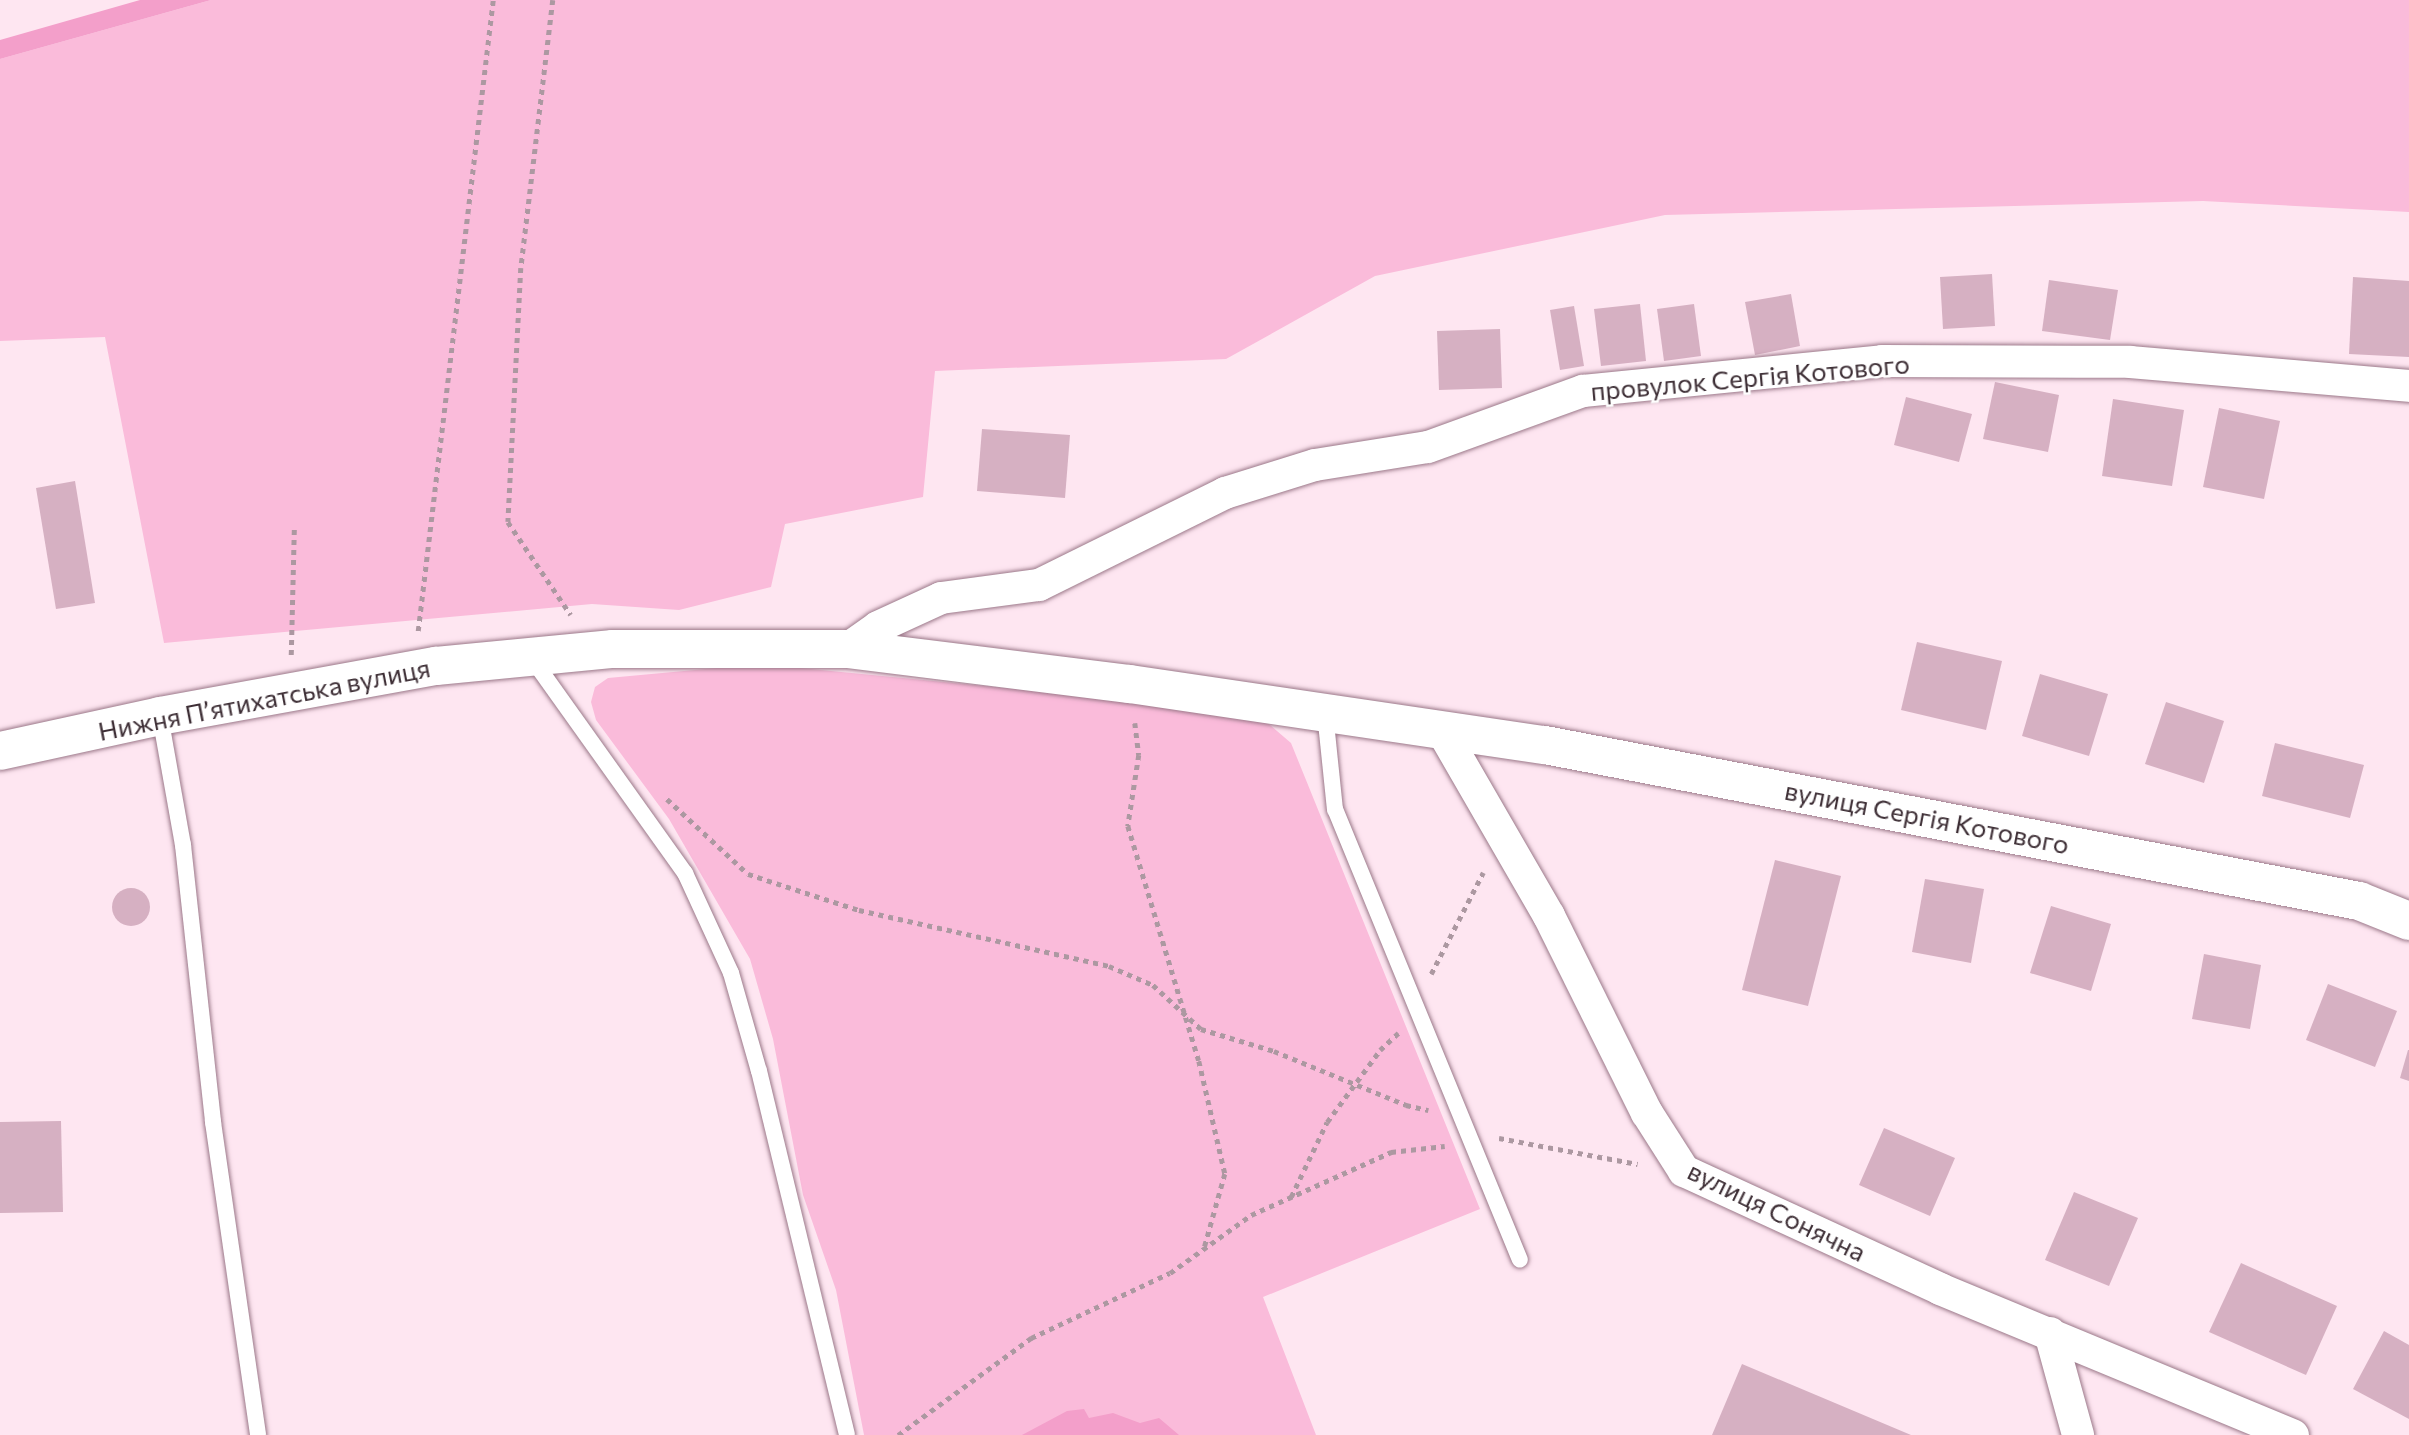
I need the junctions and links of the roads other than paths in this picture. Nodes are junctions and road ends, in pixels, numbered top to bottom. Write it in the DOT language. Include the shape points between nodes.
graph roads {
  1 [pos="2409,386"];
  2 [pos="847,649"];
  3 [pos="530,656"];
  4 [pos="1325,713"];
  5 [pos="160,716"];
  6 [pos="1440,729"];
  7 [pos="0,751"];
  8 [pos="2409,921"];
  9 [pos="1520,1260"];
  10 [pos="2050,1333"];
  11 [pos="258,1435"];
  12 [pos="847,1435"];
  13 [pos="2078,1435"];
  14 [pos="2293,1435"];
  1 -- 2 [label="street, провулок Сергія Котового" via="2130,362 1882,361 1583,391 1428,447 1315,465 1225,493 1039,585 941,598 878,627"];
  2 -- 3 [label="street, Нижня Пʼятихатська вулиця" via="613,649"];
  2 -- 4 [label="street, вулиця Сергія Котового"];
  3 -- 5 [label="street, Нижня Пʼятихатська вулиця" via="436,666"];
  3 -- 12 [label="lane" via="685,873 731,973 760,1071"];
  4 -- 6 [label="street, вулиця Сергія Котового"];
  4 -- 9 [label="lane" via="1335,809"];
  5 -- 7 [label="street, Нижня Пʼятихатська вулиця"];
  5 -- 11 [label="lane" via="183,845 213,1122"];
  6 -- 8 [label="street, вулиця Сергія Котового" via="1805,793 2359,901"];
  6 -- 10 [label="street, вулиця Сонячна" via="1549,916 1647,1113 1684,1171 1940,1289"];
  10 -- 13 [label="street"];
  10 -- 14 [label="street, вулиця Сонячна"];
}
